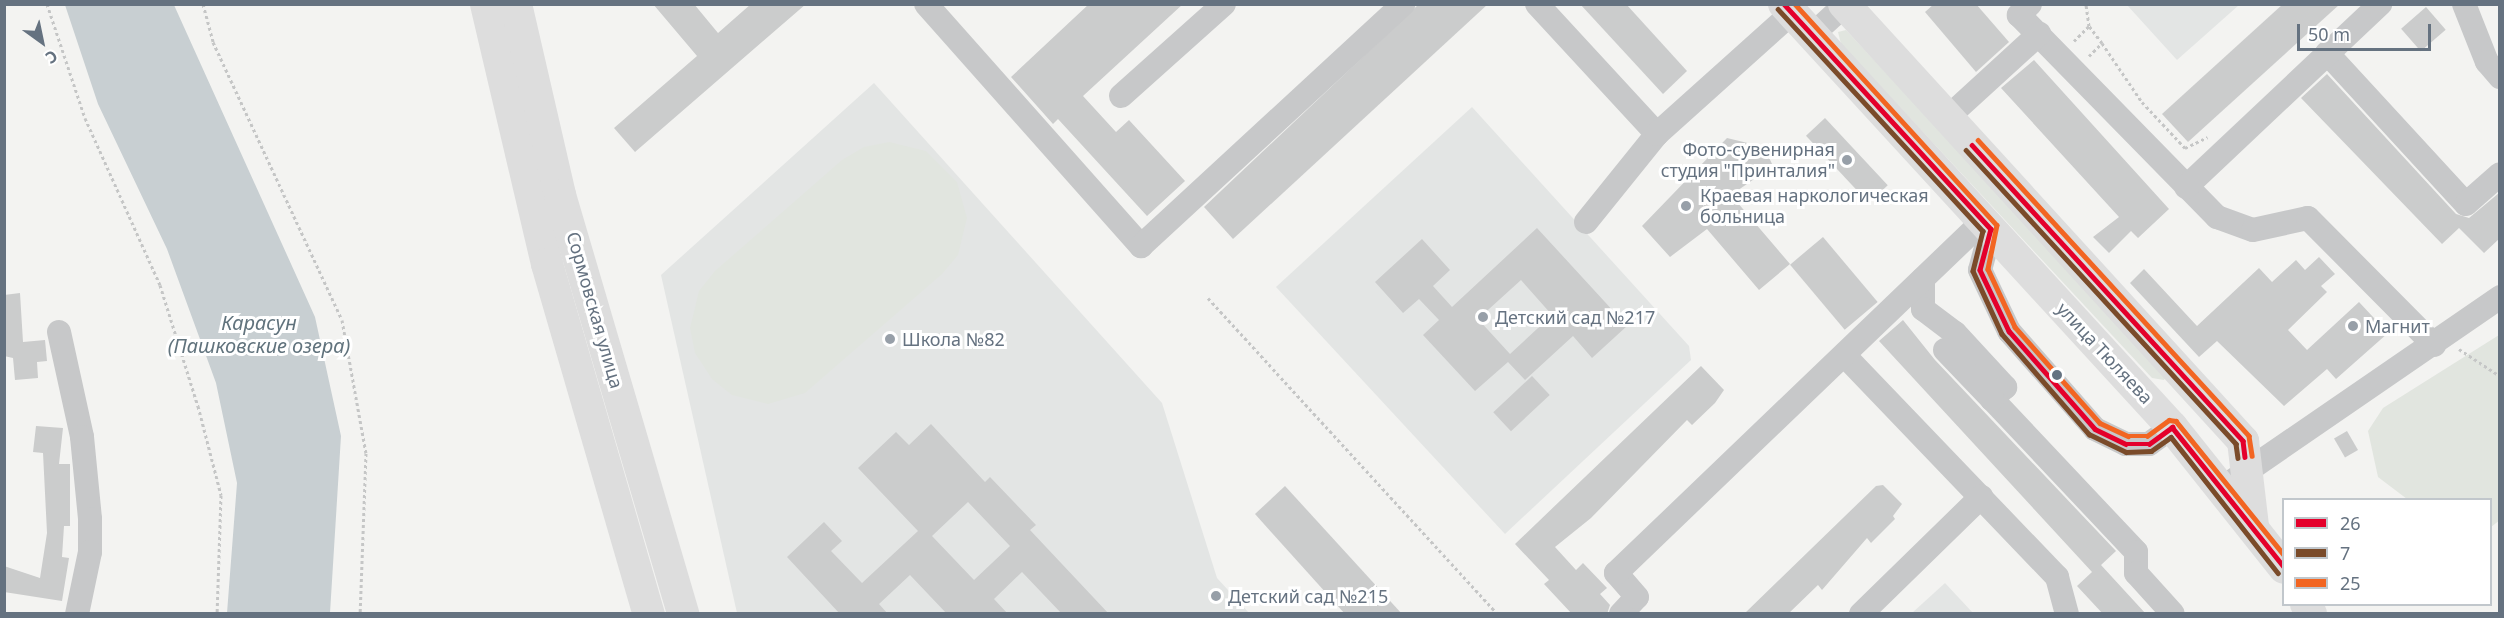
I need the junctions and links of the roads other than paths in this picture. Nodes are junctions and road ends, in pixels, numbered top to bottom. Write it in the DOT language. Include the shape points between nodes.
graph roads {
  1 [pos="926,4"];
  2 [pos="1224,4"];
  3 [pos="1403,4"];
  4 [pos="1537,4"];
  5 [pos="2031,4"];
  6 [pos="2380,4"];
  7 [pos="2464,4"];
  8 [pos="496,5"];
  9 [pos="1845,5"];
  10 [pos="1796,18"];
  11 [pos="2039,34"];
  12 [pos="2327,53"];
  13 [pos="2499,77"];
  14 [pos="1121,96"];
  15 [pos="1947,118"];
  16 [pos="1657,134"];
  17 [pos="2499,174"];
  18 [pos="2186,187"];
  19 [pos="1586,222"];
  20 [pos="1987,225"];
  21 [pos="1923,279"];
  22 [pos="2499,297"];
  23 [pos="59,332"];
  24 [pos="2445,346"];
  25 [pos="1945,350"];
  26 [pos="1846,357"];
  27 [pos="2204,398"];
  28 [pos="1992,399"];
  29 [pos="2172,427"];
  30 [pos="2234,480"];
  31 [pos="1982,498"];
  32 [pos="2282,567"];
  33 [pos="77,614"];
  34 [pos="649,614"];
  35 [pos="683,614"];
  36 [pos="1621,614"];
  37 [pos="1862,614"];
  38 [pos="2067,614"];
  39 [pos="2173,614"];
  1 -- 3 [label="street" via="1141,246"];
  2 -- 14 [label="street"];
  4 -- 16 [label="street"];
  5 -- 11 [label="street" via="2019,15"];
  6 -- 12 [label="street"];
  7 -- 13 [label="street" via="2487,62"];
  8 -- 34 [label="main road, Сормовская улица" via="547,264"];
  8 -- 35 [label="main road, Сормовская улица" via="560,195"];
  9 -- 10 [label="street"];
  9 -- 15 [label="main road"];
  10 -- 16 [label="street"];
  10 -- 20 [label="main road, улица Тюляева"];
  11 -- 15 [label="street"];
  11 -- 18 [label="street"];
  12 -- 17 [label="street" via="2466,204"];
  12 -- 18 [label="street"];
  15 -- 27 [label="main road"];
  16 -- 19 [label="street"];
  18 -- 24 [label="street" via="2217,217 2253,230 2308,218"];
  20 -- 21 [label="street"];
  20 -- 29 [label="main road, улица Тюляева"];
  20 -- 29 [label="street" via="1980,270 2009,331 2096,429 2126,444 2150,444"];
  21 -- 26 [label="street"];
  21 -- 28 [label="street" via="1923,309 1930,320 1955,333 2006,387"];
  22 -- 24 [label="street"];
  23 -- 33 [label="street" via="82,437 90,519 90,552"];
  24 -- 30 [label="street"];
  25 -- 28 [label="street"];
  26 -- 31 [label="street"];
  26 -- 36 [label="street" via="1616,573 1637,597"];
  27 -- 29 [label="main road"];
  27 -- 30 [label="main road" via="2243,441"];
  28 -- 39 [label="street" via="2136,552 2136,573"];
  29 -- 30 [label="main road, улица Тюляева"];
  30 -- 32 [label="main road" via="2253,526"];
  31 -- 37 [label="street"];
  31 -- 38 [label="street" via="2057,577"];
}
